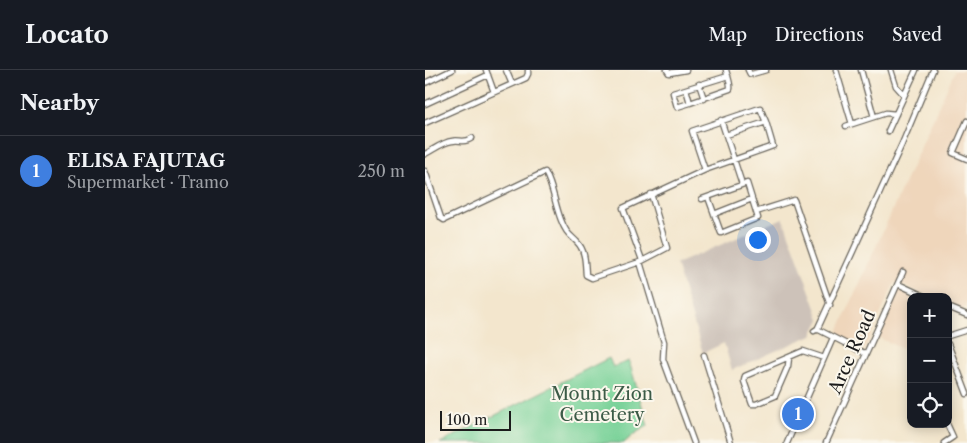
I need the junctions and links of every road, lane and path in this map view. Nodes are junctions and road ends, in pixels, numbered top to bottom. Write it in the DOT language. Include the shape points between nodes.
graph roads {
  1 [pos="452,70"];
  2 [pos="506,70"];
  3 [pos="527,70"];
  4 [pos="667,70"];
  5 [pos="686,70"];
  6 [pos="725,70"];
  7 [pos="748,70"];
  8 [pos="766,70"];
  9 [pos="836,70"];
  10 [pos="861,70"];
  11 [pos="891,70"];
  12 [pos="916,70"];
  13 [pos="933,70"];
  14 [pos="446,71"];
  15 [pos="487,72"];
  16 [pos="728,76"];
  17 [pos="425,83"];
  18 [pos="511,84"];
  19 [pos="699,84"];
  20 [pos="686,88"];
  21 [pos="494,92"];
  22 [pos="905,96"];
  23 [pos="704,99"];
  24 [pos="425,104"];
  25 [pos="690,104"];
  26 [pos="896,114"];
  27 [pos="874,117"];
  28 [pos="721,120"];
  29 [pos="967,121"];
  30 [pos="766,122"];
  31 [pos="425,124"];
  32 [pos="888,131"];
  33 [pos="726,135"];
  34 [pos="472,138"];
  35 [pos="425,154"];
  36 [pos="734,160"];
  37 [pos="967,160"];
  38 [pos="705,170"];
  39 [pos="425,171"];
  40 [pos="742,184"];
  41 [pos="651,194"];
  42 [pos="708,197"];
  43 [pos="701,199"];
  44 [pos="752,199"];
  45 [pos="756,212"];
  46 [pos="714,214"];
  47 [pos="641,261"];
  48 [pos="903,272"];
  49 [pos="897,284"];
  50 [pos="917,293"];
  51 [pos="829,305"];
  52 [pos="952,309"];
  53 [pos="967,315"];
  54 [pos="967,330"];
  55 [pos="952,335"];
  56 [pos="833,338"];
  57 [pos="866,354"];
  58 [pos="705,355"];
  59 [pos="952,355"];
  60 [pos="789,358"];
  61 [pos="824,358"];
  62 [pos="967,394"];
  63 [pos="949,428"];
  64 [pos="694,443"];
  65 [pos="731,443"];
  66 [pos="787,443"];
  67 [pos="826,443"];
  68 [pos="944,443"];
  1 -- 14 [label="street"];
  2 -- 18 [label="street"];
  3 -- 18 [label="street" via="526,78"];
  4 -- 5 [label="street" via="672,74"];
  6 -- 16 [label="street"];
  7 -- 8 [label="street" via="752,74"];
  9 -- 27 [label="street" via="849,125"];
  10 -- 27 [label="street"];
  11 -- 22 [label="street"];
  12 -- 22 [label="street"];
  13 -- 51 [label="street"];
  14 -- 17 [label="street"];
  15 -- 21 [label="street"];
  15 -- 24 [label="street"];
  16 -- 19 [label="street"];
  16 -- 23 [label="street" via="730,89"];
  18 -- 21 [label="street"];
  19 -- 20 [label="street"];
  19 -- 23 [label="street"];
  20 -- 25 [label="street"];
  20 -- 25 [label="street" via="673,93 678,107"];
  21 -- 31 [label="street"];
  22 -- 26 [label="street"];
  23 -- 25 [label="street"];
  26 -- 27 [label="street" via="889,112"];
  26 -- 32 [label="street"];
  28 -- 30 [label="street" via="757,108"];
  28 -- 33 [label="street"];
  28 -- 38 [label="street" via="692,130"];
  29 -- 37 [label="street" via="953,153"];
  30 -- 33 [label="street"];
  30 -- 36 [label="street" via="773,146"];
  33 -- 36 [label="street"];
  34 -- 35 [label="street" via="450,142"];
  36 -- 38 [label="street"];
  36 -- 40 [label="street"];
  38 -- 41 [label="street"];
  39 -- 47 [label="street" via="444,220 545,172 561,221 569,236 581,247 586,260 586,275 592,278"];
  40 -- 42 [label="street"];
  40 -- 44 [label="street" via="747,183"];
  41 -- 47 [label="street" via="667,248"];
  41 -- 47 [label="street" via="623,208"];
  42 -- 43 [label="street"];
  42 -- 46 [label="street"];
  44 -- 45 [label="street"];
  44 -- 46 [label="street"];
  45 -- 46 [label="street" via="758,218 721,233"];
  45 -- 51 [label="street" via="794,200"];
  47 -- 64 [label="street" via="664,342 663,359"];
  48 -- 49 [label="street, Arce Road"];
  49 -- 50 [label="street"];
  49 -- 57 [label="street, Arce Road"];
  51 -- 56 [label="street" via="815,330"];
  52 -- 53 [label="street"];
  54 -- 55 [label="street"];
  56 -- 57 [label="street"];
  56 -- 61 [label="street"];
  57 -- 67 [label="street, Arce Road"];
  58 -- 65 [label="street"];
  59 -- 62 [label="street"];
  60 -- 60 [label="street" via="745,377 752,404 775,396"];
  60 -- 61 [label="street" via="806,351"];
  61 -- 66 [label="street"];
  63 -- 68 [label="street" via="953,437"];
}
